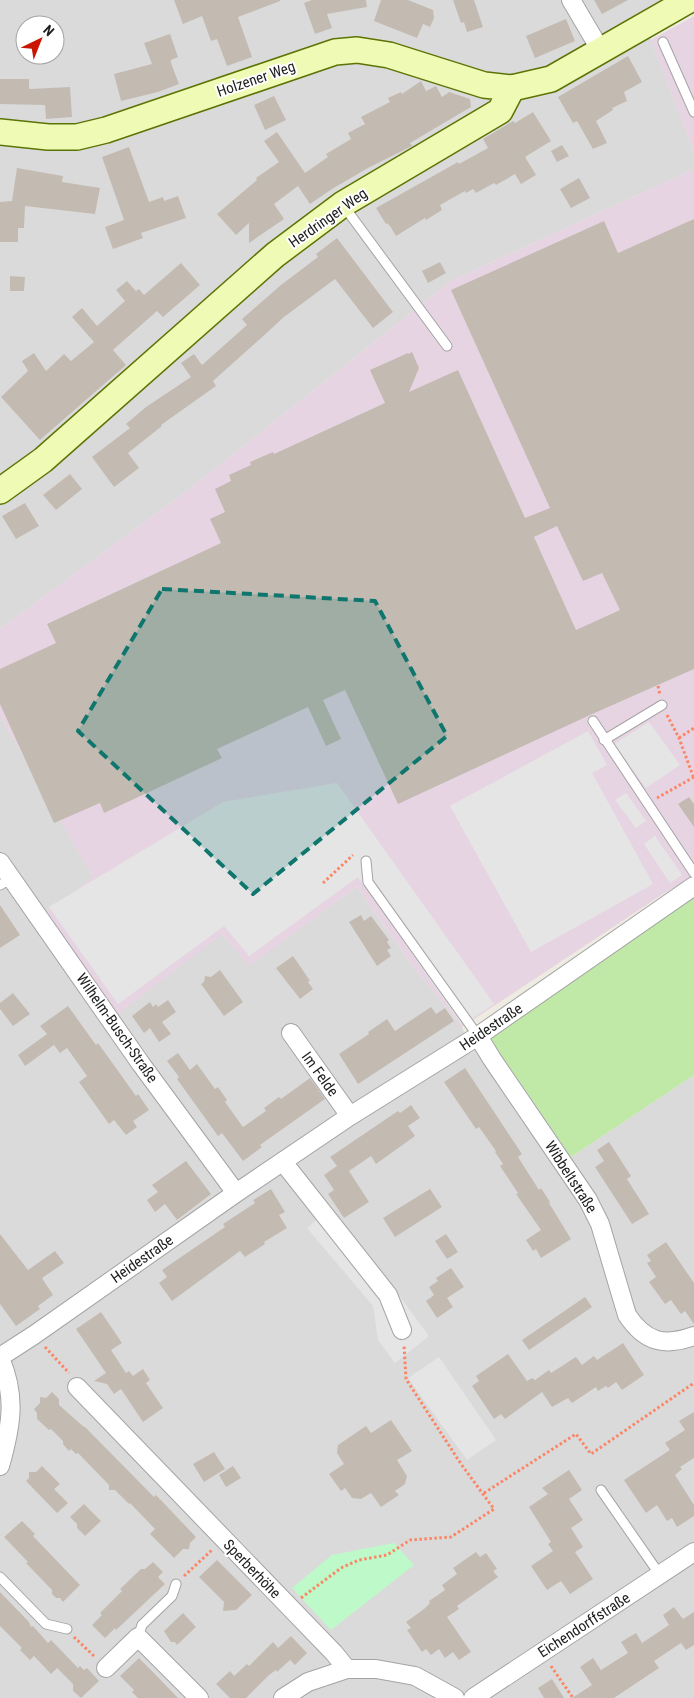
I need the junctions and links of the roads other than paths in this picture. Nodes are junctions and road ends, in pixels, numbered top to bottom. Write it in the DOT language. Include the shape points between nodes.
graph roads {
  1 [pos="571,0"];
  2 [pos="689,0"];
  3 [pos="663,42"];
  4 [pos="601,51"];
  5 [pos="512,88"];
  6 [pos="694,112"];
  7 [pos="0,132"];
  8 [pos="342,204"];
  9 [pos="447,346"];
  10 [pos="0,490"];
  11 [pos="662,705"];
  12 [pos="593,721"];
  13 [pos="604,740"];
  14 [pos="366,861"];
  15 [pos="0,862"];
  16 [pos="694,873"];
  17 [pos="6,881"];
  18 [pos="694,886"];
  19 [pos="290,1033"];
  20 [pos="478,1036"];
  21 [pos="350,1116"];
  22 [pos="283,1162"];
  23 [pos="236,1194"];
  24 [pos="402,1330"];
  25 [pos="694,1336"];
  26 [pos="0,1358"];
  27 [pos="77,1387"];
  28 [pos="0,1466"];
  29 [pos="601,1490"];
  30 [pos="694,1552"];
  31 [pos="660,1575"];
  32 [pos="0,1577"];
  33 [pos="176,1584"];
  34 [pos="67,1629"];
  35 [pos="138,1637"];
  36 [pos="106,1668"];
  37 [pos="347,1669"];
  38 [pos="193,1696"];
  39 [pos="284,1698"];
  40 [pos="455,1698"];
  41 [pos="473,1698"];
  1 -- 4 [label="street"];
  2 -- 4 [label="main road"];
  3 -- 6 [label="lane"];
  4 -- 5 [label="main road" via="550,79"];
  5 -- 7 [label="main road, Holzener Weg" via="484,84 390,54 358,50 335,52 78,137"];
  5 -- 8 [label="main road, Herdringer Weg" via="500,111"];
  8 -- 9 [label="lane"];
  8 -- 10 [label="main road, Herdringer Weg" via="275,255 43,460"];
  11 -- 13 [label="lane"];
  12 -- 13 [label="lane"];
  13 -- 16 [label="lane"];
  14 -- 20 [label="lane" via="368,882"];
  15 -- 17 [label="street, Wilhelm-Busch-Straße"];
  17 -- 23 [label="street, Wilhelm-Busch-Straße"];
  18 -- 20 [label="street, Heidestraße"];
  19 -- 21 [label="street, Im Felde"];
  20 -- 21 [label="street, Heidestraße"];
  20 -- 25 [label="street, Wibbeltstraße" via="588,1200 600,1224 627,1315 646,1335 659,1341 682,1341"];
  21 -- 22 [label="street, Heidestraße"];
  22 -- 23 [label="street, Heidestraße"];
  22 -- 24 [label="street" via="388,1295"];
  23 -- 26 [label="street, Heidestraße"];
  26 -- 28 [label="street" via="7,1376 11,1406 10,1426"];
  27 -- 37 [label="street, Sperberhöhe"];
  29 -- 31 [label="lane"];
  30 -- 31 [label="street, Eichendorffstraße"];
  31 -- 41 [label="street, Eichendorffstraße"];
  32 -- 34 [label="lane" via="46,1624"];
  33 -- 35 [label="lane" via="172,1596 142,1625"];
  35 -- 36 [label="street"];
  35 -- 38 [label="street"];
  37 -- 39 [label="street" via="308,1682"];
  37 -- 40 [label="street" via="376,1669 408,1675"];
}
